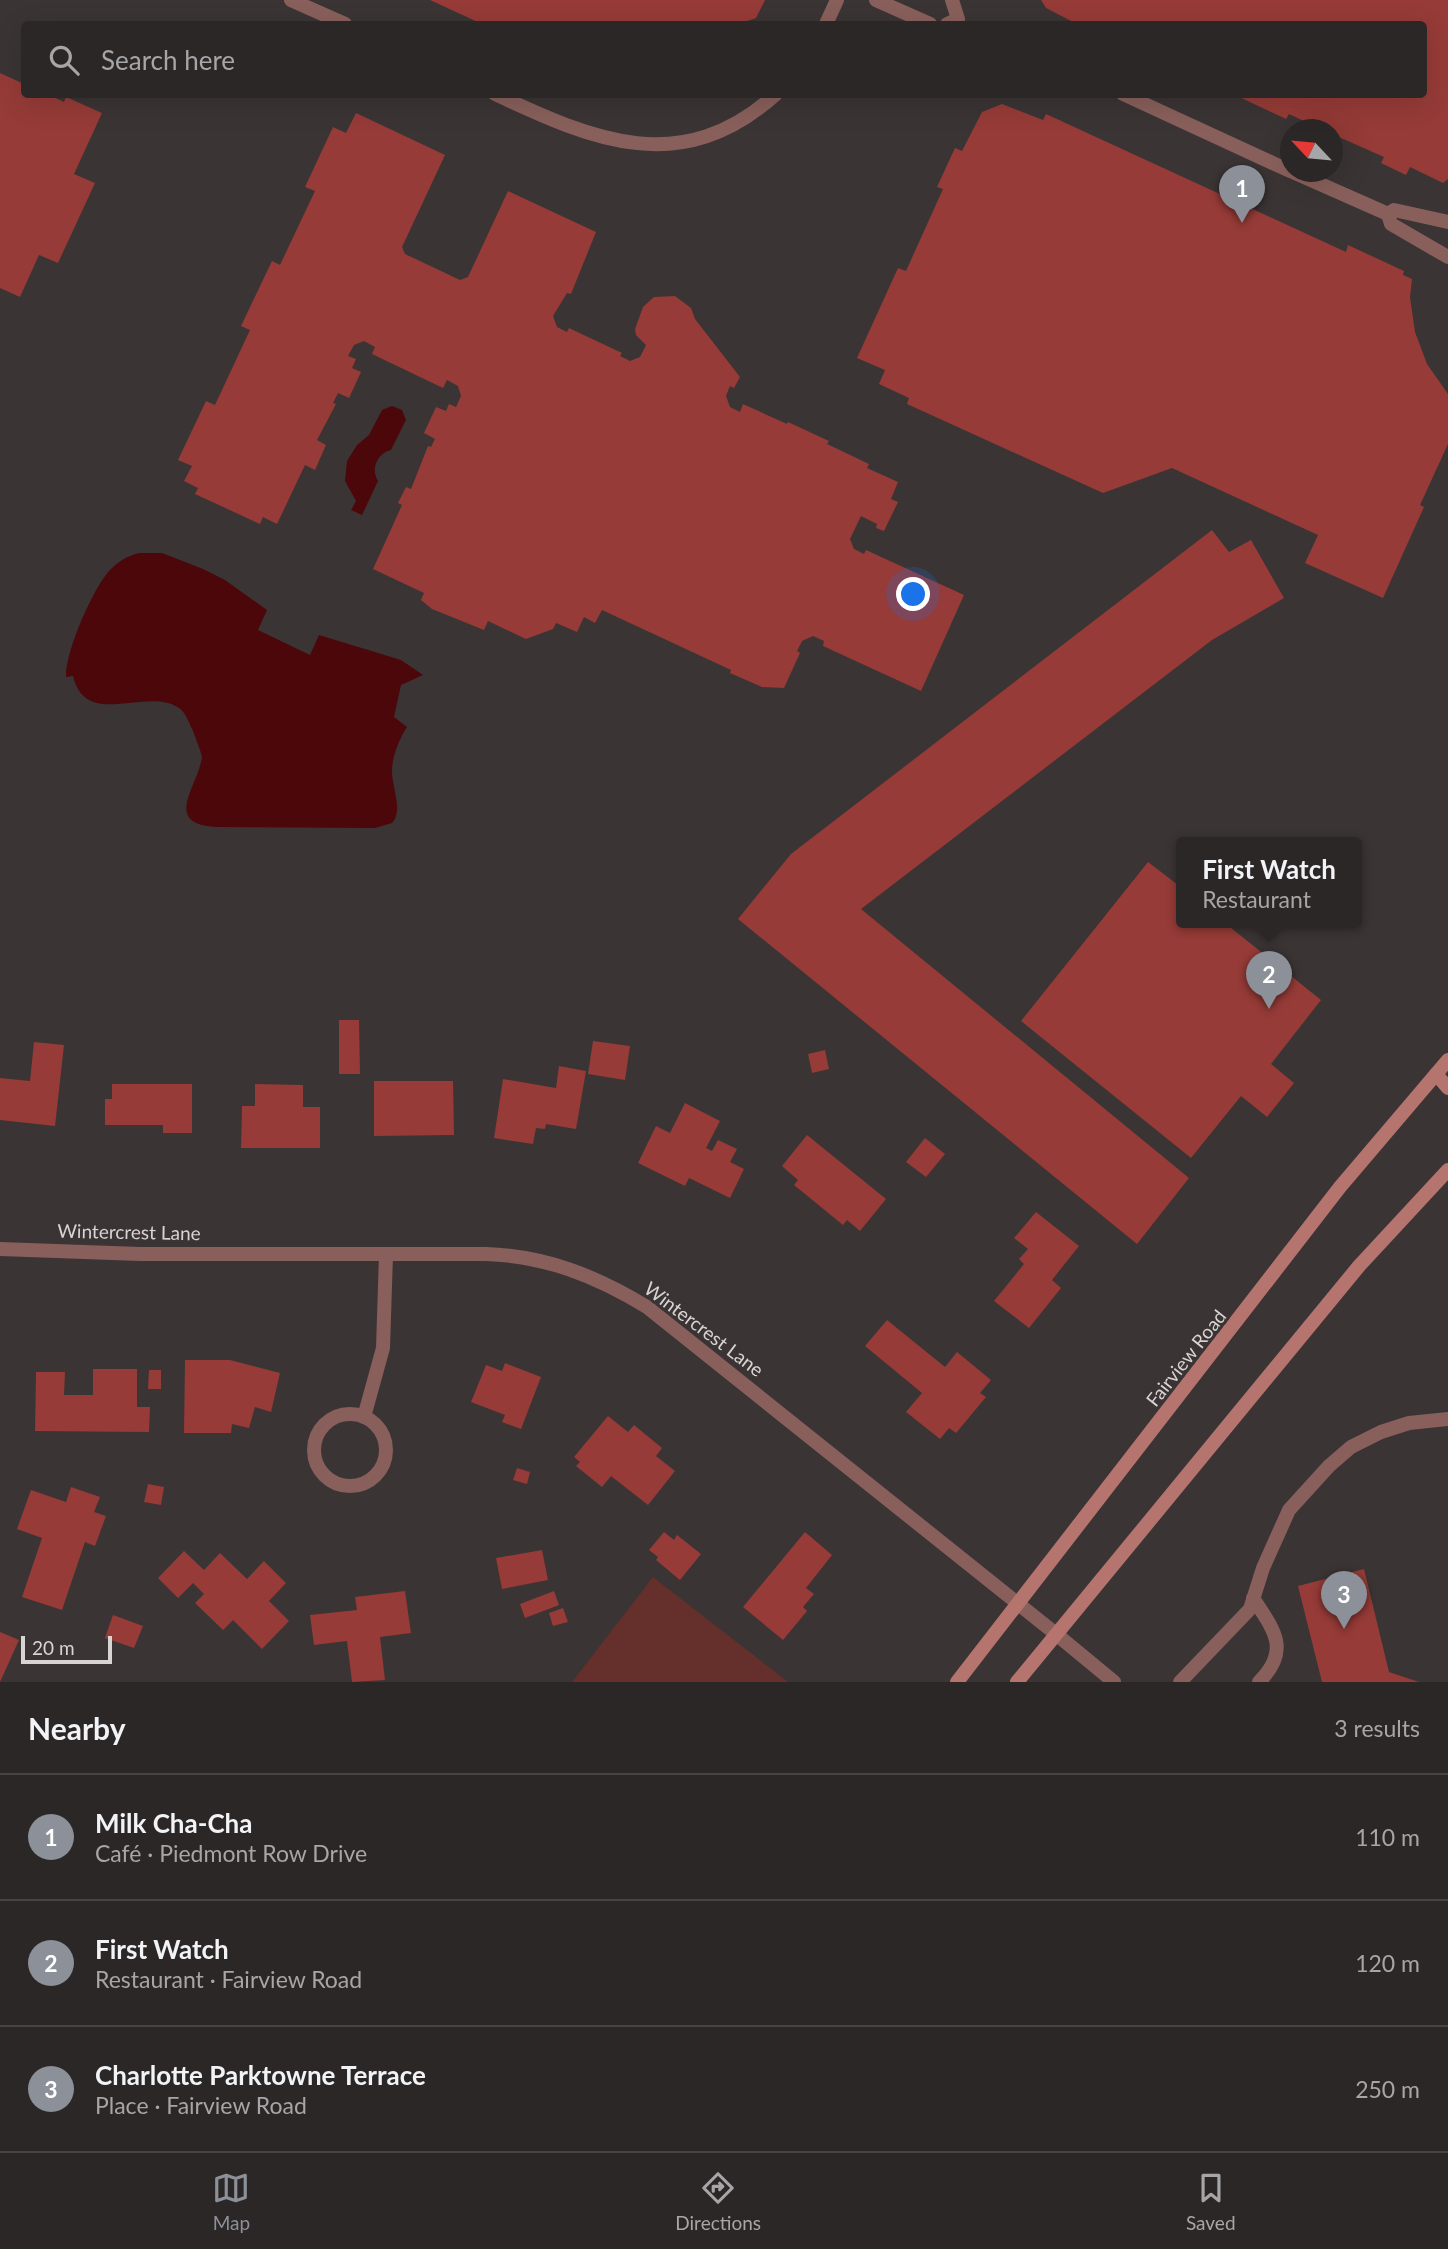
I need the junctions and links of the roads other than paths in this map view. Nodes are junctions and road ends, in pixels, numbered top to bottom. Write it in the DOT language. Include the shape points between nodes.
graph roads {
  1 [pos="291,0"];
  2 [pos="837,0"];
  3 [pos="876,0"];
  4 [pos="952,0"];
  5 [pos="338,21"];
  6 [pos="827,21"];
  7 [pos="923,21"];
  8 [pos="957,21"];
  9 [pos="504,98"];
  10 [pos="771,98"];
  11 [pos="1132,98"];
  12 [pos="1280,166"];
  13 [pos="1316,182"];
  14 [pos="1388,215"];
  15 [pos="1448,222"];
  16 [pos="1448,257"];
  17 [pos="1448,1060"];
  18 [pos="1436,1074"];
  19 [pos="1448,1088"];
  20 [pos="1448,1170"];
  21 [pos="0,1249"];
  22 [pos="386,1255"];
  23 [pos="364,1417"];
  24 [pos="1448,1419"];
  25 [pos="1253,1598"];
  26 [pos="1018,1605"];
  27 [pos="1056,1634"];
  28 [pos="957,1682"];
  29 [pos="1017,1682"];
  30 [pos="1114,1682"];
  31 [pos="1180,1682"];
  32 [pos="1259,1682"];
  1 -- 5 [label="street"];
  2 -- 6 [label="street"];
  3 -- 7 [label="street"];
  4 -- 8 [label="street"];
  9 -- 10 [label="street" via="591,136 649,145 711,134"];
  11 -- 12 [label="street"];
  13 -- 14 [label="street"];
  14 -- 15 [label="street" via="1394,209"];
  14 -- 16 [label="street" via="1391,223"];
  17 -- 18 [label="main road, Fairview Road"];
  18 -- 19 [label="main road"];
  18 -- 26 [label="main road, Fairview Road" via="1340,1188"];
  20 -- 27 [label="main road" via="1359,1266"];
  21 -- 22 [label="street, Wintercrest Lane"];
  22 -- 23 [label="street" via="383,1349"];
  22 -- 26 [label="street, Wintercrest Lane" via="529,1257 580,1272 630,1297"];
  23 -- 23 [label="street" via="336,1417 317,1437 317,1465 337,1485 365,1484 384,1464 384,1436"];
  24 -- 25 [label="street" via="1409,1423 1381,1432 1351,1447 1329,1466 1289,1510"];
  25 -- 31 [label="street" via="1250,1609"];
  25 -- 32 [label="street" via="1275,1632 1277,1652 1273,1668"];
  26 -- 27 [label="street, Wintercrest Lane"];
  26 -- 28 [label="main road, Fairview Road"];
  27 -- 29 [label="main road"];
  27 -- 30 [label="street, Wintercrest Lane"];
}
